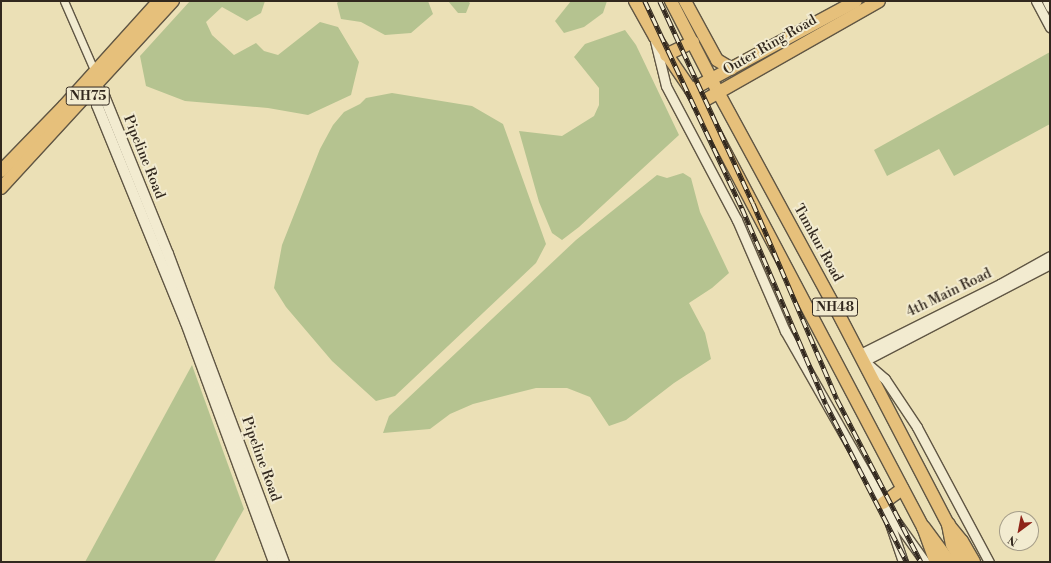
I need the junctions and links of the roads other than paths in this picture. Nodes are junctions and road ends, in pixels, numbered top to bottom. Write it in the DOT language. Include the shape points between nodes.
graph roads {
  1 [pos="64,1"];
  2 [pos="159,1"];
  3 [pos="172,1"];
  4 [pos="635,1"];
  5 [pos="671,1"];
  6 [pos="685,1"];
  7 [pos="856,1"];
  8 [pos="879,1"];
  9 [pos="1036,1"];
  10 [pos="1047,1"];
  11 [pos="1050,7"];
  12 [pos="1050,27"];
  13 [pos="655,37"];
  14 [pos="692,42"];
  15 [pos="666,54"];
  16 [pos="732,69"];
  17 [pos="95,72"];
  18 [pos="711,80"];
  19 [pos="97,86"];
  20 [pos="691,90"];
  21 [pos="718,92"];
  22 [pos="698,104"];
  23 [pos="113,131"];
  24 [pos="1,170"];
  25 [pos="1,188"];
  26 [pos="1050,256"];
  27 [pos="1050,264"];
  28 [pos="862,357"];
  29 [pos="902,489"];
  30 [pos="883,503"];
  31 [pos="948,524"];
  32 [pos="923,527"];
  33 [pos="274,562"];
  34 [pos="284,562"];
  35 [pos="903,562"];
  36 [pos="925,562"];
  37 [pos="936,562"];
  38 [pos="949,562"];
  39 [pos="962,562"];
  40 [pos="974,562"];
  41 [pos="989,562"];
  1 -- 17 [label="street"];
  2 -- 17 [label="highway, NH75"];
  3 -- 19 [label="highway, NH75"];
  4 -- 13 [label="highway, NH48"];
  5 -- 14 [label="highway, Tumkur Road / NH48"];
  6 -- 16 [label="highway" via="717,60"];
  7 -- 16 [label="highway, Outer Ring Road"];
  8 -- 21 [label="highway, Outer Ring Road"];
  9 -- 12 [label="street"];
  10 -- 11 [label="street"];
  13 -- 15 [label="highway, NH48"];
  13 -- 30 [label="street" via="666,86 734,213 786,331"];
  14 -- 15 [label="highway"];
  14 -- 18 [label="highway, Tumkur Road / NH48"];
  15 -- 20 [label="highway, NH48"];
  16 -- 18 [label="highway, Outer Ring Road"];
  17 -- 24 [label="highway, NH75"];
  18 -- 20 [label="highway, Outer Ring Road"];
  18 -- 21 [label="highway, Tumkur Road / NH48"];
  19 -- 23 [label="main road, Pipeline Road" via="96,105"];
  19 -- 25 [label="highway, NH75"];
  20 -- 22 [label="highway, NH48"];
  21 -- 22 [label="highway, Outer Ring Road"];
  21 -- 28 [label="highway, Tumkur Road / NH48"];
  22 -- 29 [label="highway, NH48"];
  23 -- 33 [label="main road, Pipeline Road"];
  23 -- 34 [label="main road, Pipeline Road" via="171,262"];
  26 -- 28 [label="street, 4th Main Road"];
  27 -- 28 [label="street"];
  28 -- 31 [label="highway, Tumkur Road / NH48"];
  28 -- 41 [label="street" via="885,378 917,427"];
  29 -- 30 [label="highway"];
  29 -- 32 [label="highway, NH48"];
  30 -- 35 [label="street"];
  30 -- 36 [label="street"];
  31 -- 39 [label="highway" via="952,544"];
  31 -- 40 [label="highway, Tumkur Road / NH48"];
  32 -- 37 [label="highway, NH48"];
  32 -- 38 [label="highway"];
}
